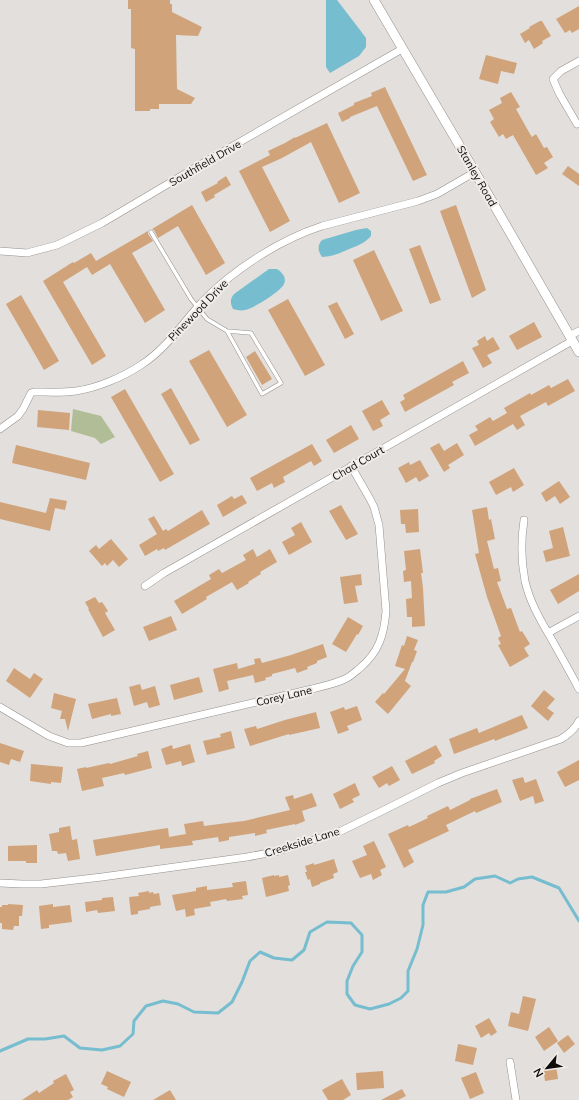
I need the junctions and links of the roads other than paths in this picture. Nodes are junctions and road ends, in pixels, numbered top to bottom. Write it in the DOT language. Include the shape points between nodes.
graph roads {
  1 [pos="374,0"];
  2 [pos="402,49"];
  3 [pos="579,61"];
  4 [pos="577,124"];
  5 [pos="475,172"];
  6 [pos="151,232"];
  7 [pos="0,251"];
  8 [pos="198,307"];
  9 [pos="227,331"];
  10 [pos="579,331"];
  11 [pos="570,338"];
  12 [pos="579,352"];
  13 [pos="0,429"];
  14 [pos="352,466"];
  15 [pos="524,520"];
  16 [pos="145,586"];
  17 [pos="579,616"];
  18 [pos="548,634"];
  19 [pos="579,689"];
  20 [pos="0,707"];
  21 [pos="579,721"];
  22 [pos="0,883"];
  23 [pos="510,1062"];
  24 [pos="516,1100"];
  1 -- 2 [label="street, Stanley Road"];
  2 -- 5 [label="street, Stanley Road"];
  2 -- 7 [label="street, Southfield Drive" via="83,232 57,245 27,253"];
  3 -- 4 [label="street" via="561,71 553,79"];
  5 -- 8 [label="street, Pinewood Drive" via="437,194 418,201 307,231 246,265"];
  5 -- 11 [label="street, Stanley Road"];
  6 -- 8 [label="lane"];
  8 -- 9 [label="lane" via="207,319"];
  8 -- 13 [label="street, Pinewood Drive" via="164,346 140,366 116,378 76,391 31,393 18,416"];
  9 -- 9 [label="lane" via="262,394 281,383 252,333"];
  10 -- 11 [label="street, Chad Court"];
  11 -- 12 [label="street, Stanley Road"];
  11 -- 14 [label="street, Chad Court"];
  14 -- 16 [label="street, Chad Court"];
  14 -- 20 [label="street, Corey Lane" via="374,507 379,525 386,611 379,646 366,663 346,679 334,684 81,743 49,736"];
  15 -- 18 [label="street" via="522,534 525,581 536,613"];
  17 -- 18 [label="street"];
  18 -- 19 [label="street"];
  21 -- 22 [label="street, Creekside Lane" via="568,735 424,789 339,832 280,851 49,883"];
  23 -- 24 [label="street"];
}
